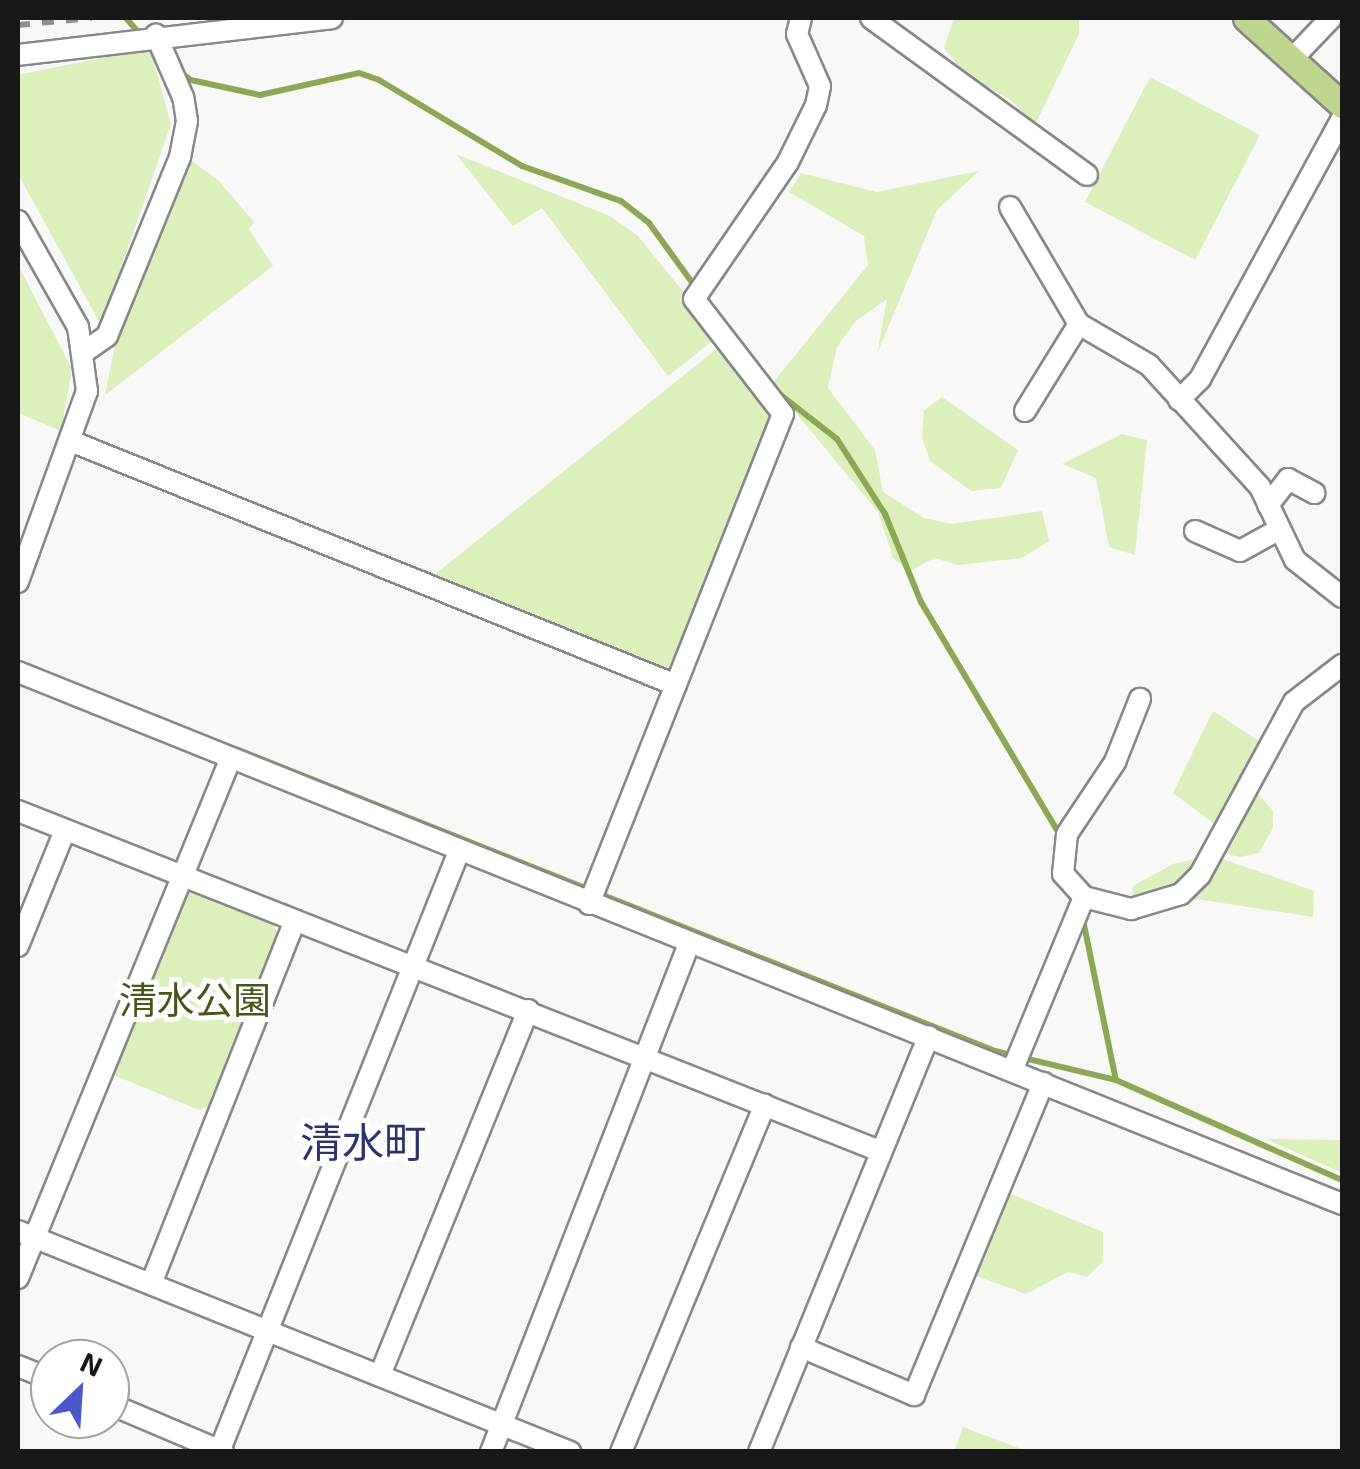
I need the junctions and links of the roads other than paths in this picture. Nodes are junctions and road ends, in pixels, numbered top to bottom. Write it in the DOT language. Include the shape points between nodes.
graph roads {
  1 [pos="332,18"];
  2 [pos="801,18"];
  3 [pos="871,18"];
  4 [pos="1246,18"];
  5 [pos="1331,18"];
  6 [pos="156,35"];
  7 [pos="18,56"];
  8 [pos="1292,59"];
  9 [pos="1342,105"];
  10 [pos="1342,119"];
  11 [pos="1087,175"];
  12 [pos="1010,208"];
  13 [pos="18,221"];
  14 [pos="1079,324"];
  15 [pos="84,352"];
  16 [pos="1179,400"];
  17 [pos="1026,411"];
  18 [pos="73,442"];
  19 [pos="1314,492"];
  20 [pos="1268,506"];
  21 [pos="1278,530"];
  22 [pos="1195,532"];
  23 [pos="18,582"];
  24 [pos="1342,597"];
  25 [pos="1342,664"];
  26 [pos="18,672"];
  27 [pos="676,685"];
  28 [pos="1140,699"];
  29 [pos="230,760"];
  30 [pos="18,811"];
  31 [pos="65,830"];
  32 [pos="458,854"];
  33 [pos="182,873"];
  34 [pos="1084,897"];
  35 [pos="589,904"];
  36 [pos="296,920"];
  37 [pos="689,944"];
  38 [pos="18,946"];
  39 [pos="414,964"];
  40 [pos="528,1010"];
  41 [pos="930,1036"];
  42 [pos="645,1056"];
  43 [pos="1012,1071"];
  44 [pos="1043,1083"];
  45 [pos="765,1104"];
  46 [pos="880,1151"];
  47 [pos="1342,1204"];
  48 [pos="26,1234"];
  49 [pos="18,1278"];
  50 [pos="151,1284"];
  51 [pos="269,1330"];
  52 [pos="801,1347"];
  53 [pos="380,1375"];
  54 [pos="130,1413"];
  55 [pos="502,1424"];
  56 [pos="220,1451"];
  57 [pos="491,1452"];
  58 [pos="570,1452"];
  59 [pos="621,1452"];
  60 [pos="759,1452"];
  1 -- 6 [label="street"];
  2 -- 27 [label="street" via="797,34 820,86 816,105 788,162 694,299 783,414"];
  3 -- 11 [label="street"];
  4 -- 8 [label="main road"];
  5 -- 8 [label="street"];
  6 -- 7 [label="street"];
  6 -- 15 [label="street" via="183,97 187,121 180,157 107,336"];
  8 -- 9 [label="main road"];
  10 -- 16 [label="street" via="1200,379"];
  12 -- 14 [label="street"];
  13 -- 15 [label="street" via="78,327"];
  14 -- 16 [label="street" via="1149,366"];
  14 -- 17 [label="street"];
  15 -- 18 [label="street" via="88,391"];
  16 -- 20 [label="street" via="1245,468"];
  18 -- 23 [label="street"];
  18 -- 27 [label="street"];
  19 -- 20 [label="street" via="1288,479"];
  20 -- 21 [label="street"];
  21 -- 22 [label="street" via="1240,551"];
  21 -- 24 [label="street" via="1296,560"];
  25 -- 34 [label="street" via="1294,702 1200,875 1181,894 1131,910"];
  26 -- 29 [label="street"];
  27 -- 35 [label="street"];
  28 -- 34 [label="street" via="1115,762 1066,834 1060,854 1067,882"];
  29 -- 32 [label="street"];
  29 -- 33 [label="street"];
  30 -- 31 [label="street"];
  31 -- 33 [label="street"];
  31 -- 38 [label="street"];
  32 -- 35 [label="street"];
  32 -- 39 [label="street"];
  33 -- 36 [label="street"];
  33 -- 48 [label="street"];
  34 -- 43 [label="street"];
  35 -- 37 [label="street"];
  36 -- 39 [label="street"];
  36 -- 50 [label="street"];
  37 -- 41 [label="street"];
  37 -- 42 [label="street"];
  39 -- 40 [label="street"];
  39 -- 51 [label="street"];
  40 -- 42 [label="street"];
  40 -- 53 [label="street"];
  41 -- 43 [label="street"];
  41 -- 46 [label="street"];
  42 -- 45 [label="street"];
  42 -- 55 [label="street"];
  43 -- 44 [label="street"];
  44 -- 47 [label="street"];
  44 -- 52 [label="street" via="914,1396"];
  45 -- 46 [label="street"];
  45 -- 59 [label="street"];
  46 -- 52 [label="street"];
  48 -- 49 [label="street"];
  48 -- 50 [label="street"];
  50 -- 51 [label="street"];
  51 -- 53 [label="street"];
  51 -- 56 [label="street"];
  52 -- 60 [label="street"];
  53 -- 55 [label="street"];
  54 -- 56 [label="street"];
  55 -- 57 [label="street"];
  55 -- 58 [label="street"];
}
